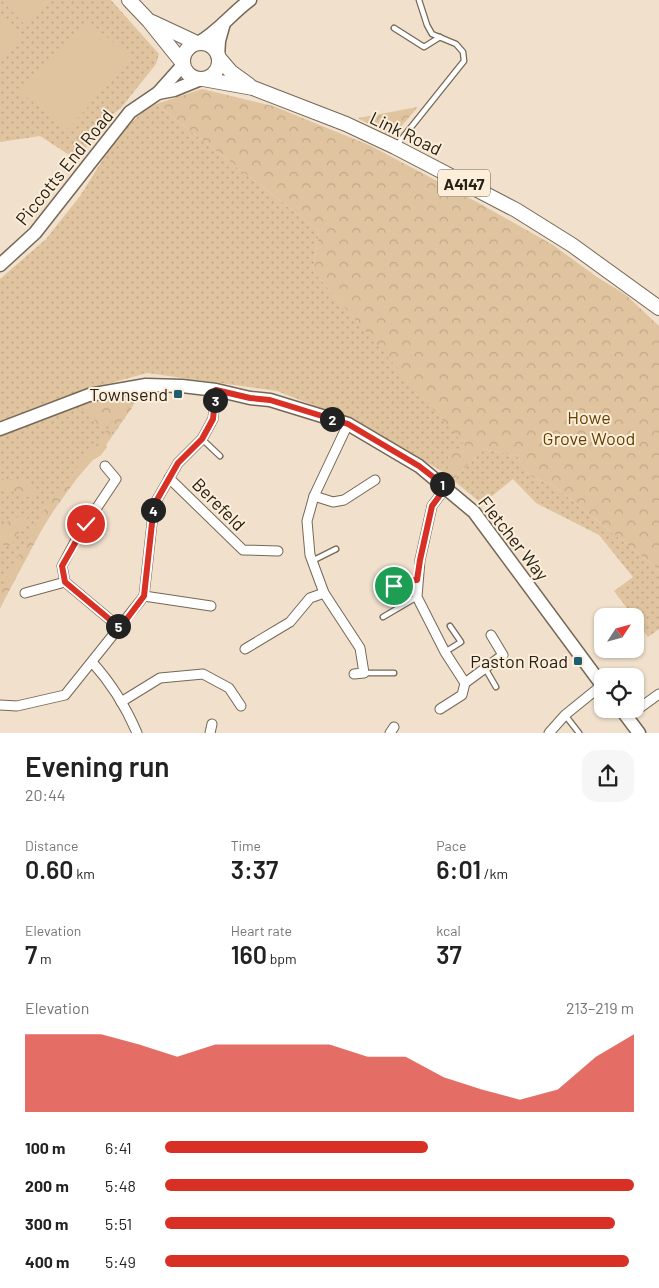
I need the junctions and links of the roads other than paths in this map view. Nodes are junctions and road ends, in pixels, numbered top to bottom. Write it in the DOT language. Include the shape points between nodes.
graph roads {
  1 [pos="129,0"];
  2 [pos="420,0"];
  3 [pos="243,2"];
  4 [pos="149,21"];
  5 [pos="224,23"];
  6 [pos="394,28"];
  7 [pos="440,37"];
  8 [pos="198,43"];
  9 [pos="218,57"];
  10 [pos="183,64"];
  11 [pos="202,79"];
  12 [pos="254,88"];
  13 [pos="158,93"];
  14 [pos="395,147"];
  15 [pos="0,265"];
  16 [pos="659,308"];
  17 [pos="216,390"];
  18 [pos="348,424"];
  19 [pos="0,429"];
  20 [pos="202,439"];
  21 [pos="220,456"];
  22 [pos="105,466"];
  23 [pos="169,478"];
  24 [pos="375,480"];
  25 [pos="446,487"];
  26 [pos="314,496"];
  27 [pos="336,549"];
  28 [pos="278,550"];
  29 [pos="312,561"];
  30 [pos="417,580"];
  31 [pos="65,582"];
  32 [pos="394,586"];
  33 [pos="25,593"];
  34 [pos="324,593"];
  35 [pos="144,596"];
  36 [pos="417,597"];
  37 [pos="211,606"];
  38 [pos="383,617"];
  39 [pos="450,626"];
  40 [pos="120,628"];
  41 [pos="492,635"];
  42 [pos="245,649"];
  43 [pos="445,652"];
  44 [pos="92,662"];
  45 [pos="485,668"];
  46 [pos="364,673"];
  47 [pos="394,673"];
  48 [pos="354,674"];
  49 [pos="594,674"];
  50 [pos="465,683"];
  51 [pos="496,687"];
  52 [pos="594,691"];
  53 [pos="659,694"];
  54 [pos="121,702"];
  55 [pos="644,702"];
  56 [pos="0,705"];
  57 [pos="242,706"];
  58 [pos="440,710"];
  59 [pos="565,715"];
  60 [pos="628,718"];
  61 [pos="137,733"];
  62 [pos="549,733"];
  63 [pos="579,733"];
  64 [pos="638,733"];
  1 -- 4 [label="main road, Link Road / A4147"];
  2 -- 7 [label="lane" via="430,31"];
  3 -- 5 [label="street"];
  4 -- 8 [label="main road, Link Road / A4147"];
  4 -- 10 [label="main road, Link Road / A4147"];
  5 -- 8 [label="street"];
  5 -- 9 [label="street"];
  6 -- 7 [label="lane" via="424,47"];
  7 -- 14 [label="lane" via="463,52 464,62"];
  8 -- 9 [label="main road, Link Road / A4147" via="211,46"];
  8 -- 10 [label="main road" via="186,50"];
  9 -- 11 [label="main road" via="215,72"];
  9 -- 12 [label="main road, Link Road / A4147" via="231,72"];
  10 -- 11 [label="main road, Link Road / A4147" via="187,74"];
  10 -- 13 [label="street, Piccotts End Road"];
  11 -- 12 [label="main road, Link Road / A4147"];
  11 -- 13 [label="street, Piccotts End Road"];
  12 -- 14 [label="main road, Link Road / A4147"];
  13 -- 15 [label="street, Piccotts End Road" via="130,112 36,233"];
  14 -- 16 [label="main road, Link Road / A4147" via="516,210 572,245"];
  17 -- 18 [label="street, Fletcher Way" via="270,400"];
  17 -- 19 [label="street, Fletcher Way" via="146,385 89,395"];
  17 -- 20 [label="street" via="213,419"];
  18 -- 25 [label="street, Fletcher Way" via="419,466"];
  18 -- 26 [label="street"];
  20 -- 21 [label="lane"];
  20 -- 23 [label="street" via="178,463"];
  22 -- 31 [label="street" via="116,478 62,566"];
  23 -- 28 [label="street, Berefeld" via="243,550"];
  23 -- 35 [label="street" via="154,505"];
  24 -- 26 [label="street" via="344,500 333,502"];
  25 -- 30 [label="street" via="432,506"];
  25 -- 49 [label="street, Fletcher Way" via="474,512 491,533"];
  26 -- 29 [label="street" via="307,521"];
  27 -- 29 [label="lane"];
  29 -- 34 [label="street"];
  30 -- 32 [label="lane"];
  30 -- 36 [label="street"];
  31 -- 33 [label="street"];
  31 -- 40 [label="street"];
  34 -- 42 [label="street" via="310,598 290,622"];
  34 -- 46 [label="street" via="360,648"];
  35 -- 37 [label="street"];
  35 -- 40 [label="street"];
  36 -- 38 [label="lane"];
  36 -- 43 [label="street"];
  39 -- 43 [label="lane" via="461,642"];
  40 -- 44 [label="street"];
  41 -- 45 [label="street" via="503,655"];
  43 -- 50 [label="street"];
  44 -- 54 [label="street"];
  44 -- 56 [label="street" via="65,695 17,706"];
  45 -- 50 [label="street"];
  45 -- 51 [label="lane"];
  46 -- 47 [label="lane"];
  46 -- 48 [label="street"];
  50 -- 58 [label="street" via="462,695"];
  52 -- 59 [label="street"];
  53 -- 55 [label="street"];
  54 -- 57 [label="street" via="160,678 203,674 229,688"];
  54 -- 61 [label="street"];
  59 -- 62 [label="street"];
  59 -- 63 [label="lane"];
  60 -- 64 [label="street"];
}
